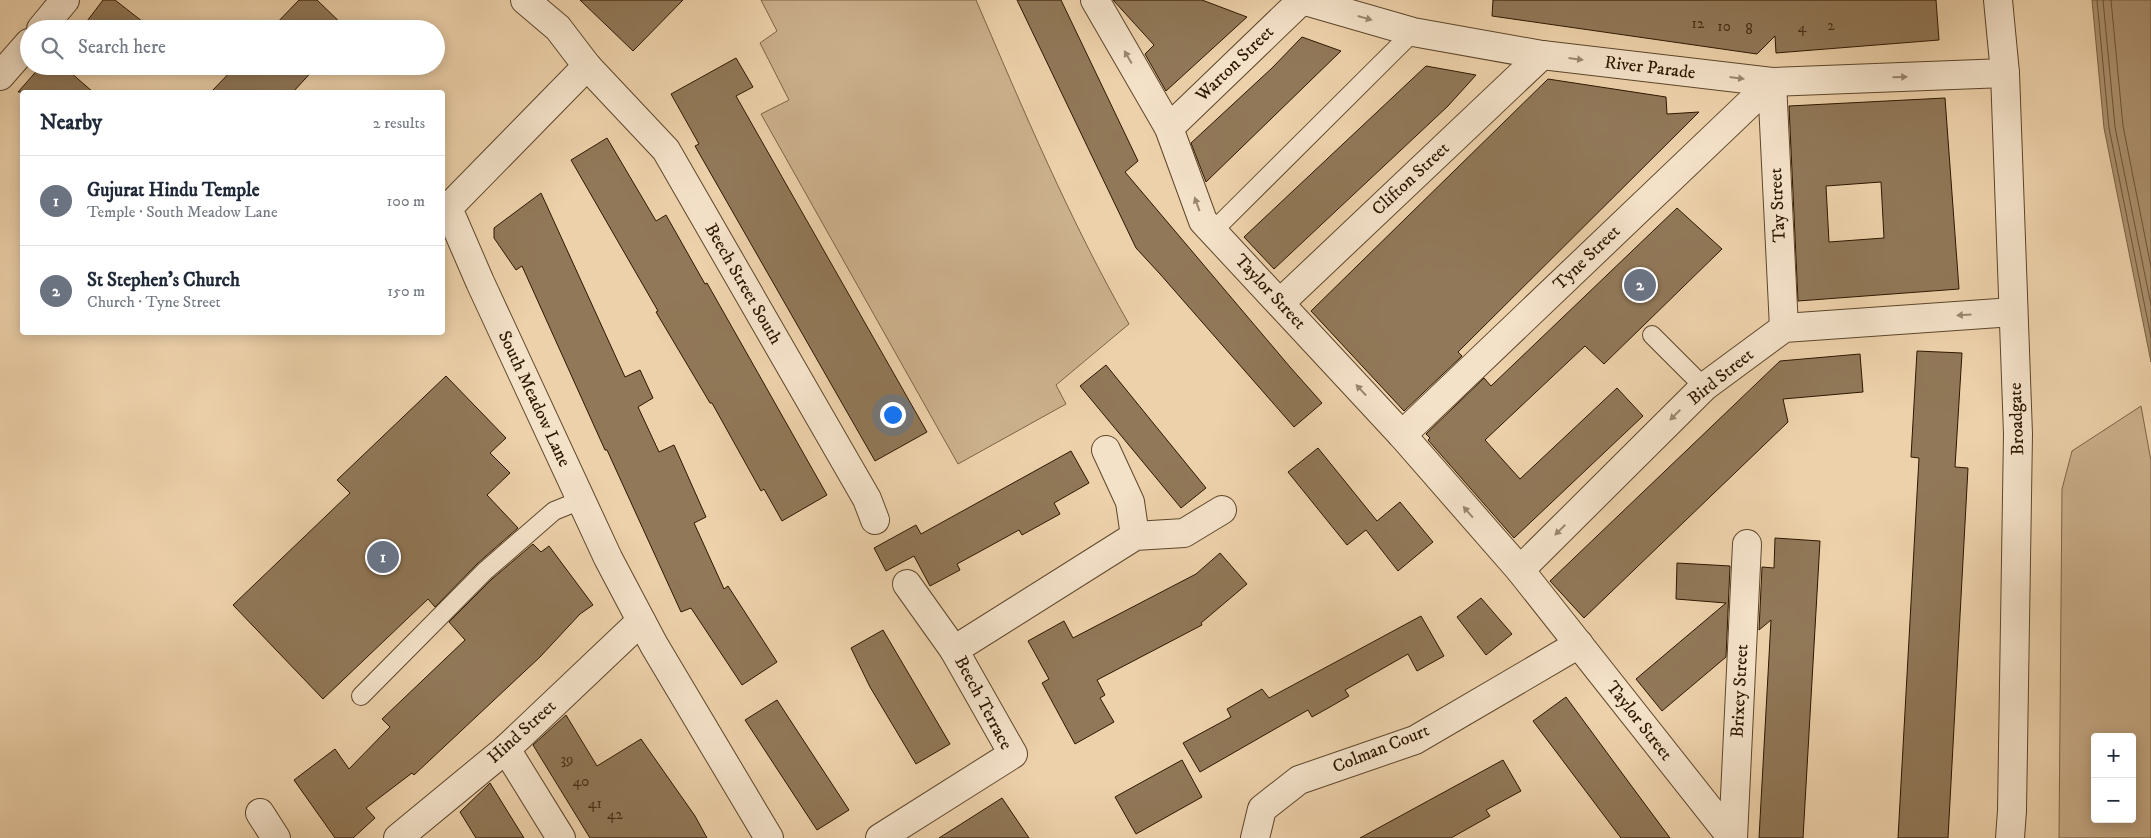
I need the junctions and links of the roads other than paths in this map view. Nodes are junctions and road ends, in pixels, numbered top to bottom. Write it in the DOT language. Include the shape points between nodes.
graph roads {
  1 [pos="65,0"];
  2 [pos="525,0"];
  3 [pos="1095,0"];
  4 [pos="1302,0"];
  5 [pos="1998,0"];
  6 [pos="48,20"];
  7 [pos="1413,32"];
  8 [pos="20,53"];
  9 [pos="1542,55"];
  10 [pos="587,66"];
  11 [pos="2006,73"];
  12 [pos="0,76"];
  13 [pos="1772,82"];
  14 [pos="1169,128"];
  15 [pos="1214,231"];
  16 [pos="1280,303"];
  17 [pos="2013,312"];
  18 [pos="1784,328"];
  19 [pos="1652,335"];
  20 [pos="1704,386"];
  21 [pos="1402,435"];
  22 [pos="1106,450"];
  23 [pos="581,500"];
  24 [pos="1222,510"];
  25 [pos="875,520"];
  26 [pos="1135,536"];
  27 [pos="1748,544"];
  28 [pos="1520,570"];
  29 [pos="907,584"];
  30 [pos="641,621"];
  31 [pos="1579,644"];
  32 [pos="954,650"];
  33 [pos="361,696"];
  34 [pos="506,749"];
  35 [pos="260,813"];
  36 [pos="276,838"];
  37 [pos="398,838"];
  38 [pos="561,838"];
  39 [pos="769,838"];
  40 [pos="880,838"];
  41 [pos="1255,838"];
  42 [pos="1732,838"];
  43 [pos="2010,838"];
  1 -- 6 [label="street"];
  2 -- 10 [label="street" via="558,28"];
  14 -- 3 [label="street, Taylor Street, one-way"];
  4 -- 7 [label="street, River Parade, one-way"];
  4 -- 14 [label="street, Warton Street"];
  5 -- 11 [label="street, Broadgate"];
  7 -- 9 [label="street, River Parade"];
  7 -- 15 [label="lane"];
  8 -- 12 [label="street"];
  9 -- 13 [label="street, River Parade, one-way"];
  9 -- 16 [label="street, Clifton Street"];
  10 -- 23 [label="street, South Meadow Lane" via="448,208"];
  10 -- 25 [label="street, Beech Street South" via="666,150"];
  13 -- 11 [label="street, River Parade, one-way"];
  11 -- 17 [label="street, Broadgate"];
  13 -- 18 [label="street, Tay Street"];
  13 -- 21 [label="street, Tyne Street"];
  15 -- 14 [label="street, Taylor Street, one-way" via="1203,221"];
  15 -- 16 [label="street, Taylor Street"];
  21 -- 16 [label="street, Taylor Street, one-way"];
  17 -- 18 [label="street, one-way"];
  17 -- 43 [label="street, Broadgate" via="2019,466"];
  18 -- 20 [label="street, Bird Street"];
  19 -- 20 [label="lane"];
  20 -- 28 [label="street, Bird Street, one-way"];
  28 -- 21 [label="street, Taylor Street, one-way"];
  22 -- 26 [label="street" via="1130,502"];
  23 -- 30 [label="street, South Meadow Lane"];
  23 -- 33 [label="lane" via="554,511 486,571"];
  24 -- 26 [label="street, Beech Terrace" via="1184,533"];
  26 -- 32 [label="street, Beech Terrace"];
  27 -- 42 [label="street, Brixey Street"];
  28 -- 31 [label="street, Taylor Street"];
  29 -- 32 [label="street"];
  30 -- 34 [label="street, Hind Street"];
  30 -- 39 [label="street, South Meadow Lane"];
  31 -- 41 [label="street, Colman Court" via="1415,740 1299,780 1262,809"];
  31 -- 42 [label="street, Taylor Street"];
  32 -- 40 [label="street, Beech Terrace" via="1013,754"];
  34 -- 37 [label="street, Hind Street"];
  34 -- 38 [label="street"];
  35 -- 36 [label="street"];
}
